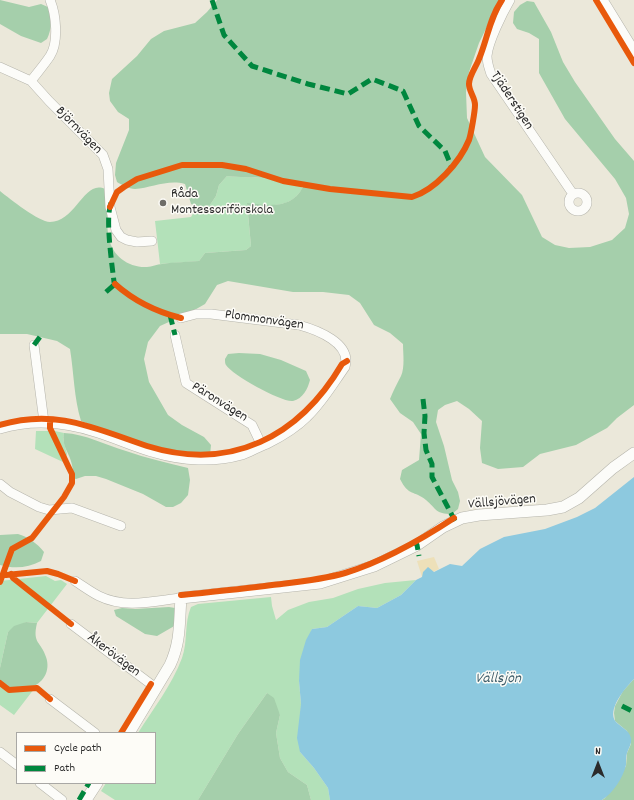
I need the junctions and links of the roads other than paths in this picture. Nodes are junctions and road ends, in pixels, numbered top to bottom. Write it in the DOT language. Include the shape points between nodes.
graph roads {
  1 [pos="50,0"];
  2 [pos="510,0"];
  3 [pos="602,0"];
  4 [pos="634,52"];
  5 [pos="0,68"];
  6 [pos="31,81"];
  7 [pos="573,194"];
  8 [pos="152,241"];
  9 [pos="181,318"];
  10 [pos="174,335"];
  11 [pos="34,345"];
  12 [pos="44,422"];
  13 [pos="0,429"];
  14 [pos="262,446"];
  15 [pos="634,453"];
  16 [pos="0,484"];
  17 [pos="121,526"];
  18 [pos="76,581"];
  19 [pos="181,598"];
  20 [pos="71,624"];
  21 [pos="156,688"];
  22 [pos="50,699"];
  23 [pos="94,732"];
  24 [pos="130,732"];
  25 [pos="0,752"];
  26 [pos="16,764"];
  27 [pos="41,784"];
  28 [pos="96,784"];
  29 [pos="62,800"];
  30 [pos="86,800"];
  1 -- 6 [label="street" via="55,17 54,46"];
  2 -- 7 [label="street, Tjäderstigen" via="487,54 491,74"];
  3 -- 4 [label="street"];
  5 -- 6 [label="street, Björnvägen"];
  6 -- 8 [label="street, Björnvägen" via="102,155 108,169 110,207 116,230 127,240"];
  9 -- 14 [label="street, Plommonvägen" via="211,314 299,325 312,329 342,348 347,361 346,367 308,417 282,436"];
  10 -- 14 [label="street, Päronvägen" via="186,382 252,424"];
  11 -- 12 [label="street"];
  12 -- 13 [label="street, Plommonvägen"];
  12 -- 14 [label="street, Plommonvägen" via="97,432 155,453 182,459 230,458"];
  15 -- 19 [label="street, Vällsjövägen" via="563,507 462,518 443,527 417,545 374,566 320,583"];
  16 -- 17 [label="street" via="39,507 49,510 72,508"];
  18 -- 19 [label="street, Vällsjövägen" via="99,596 132,604"];
  19 -- 21 [label="street" via="179,641 170,665"];
  20 -- 21 [label="street, Åkerövägen"];
  21 -- 24 [label="street"];
  22 -- 23 [label="street"];
  25 -- 26 [label="street"];
  27 -- 29 [label="street"];
  28 -- 30 [label="street"];
}
